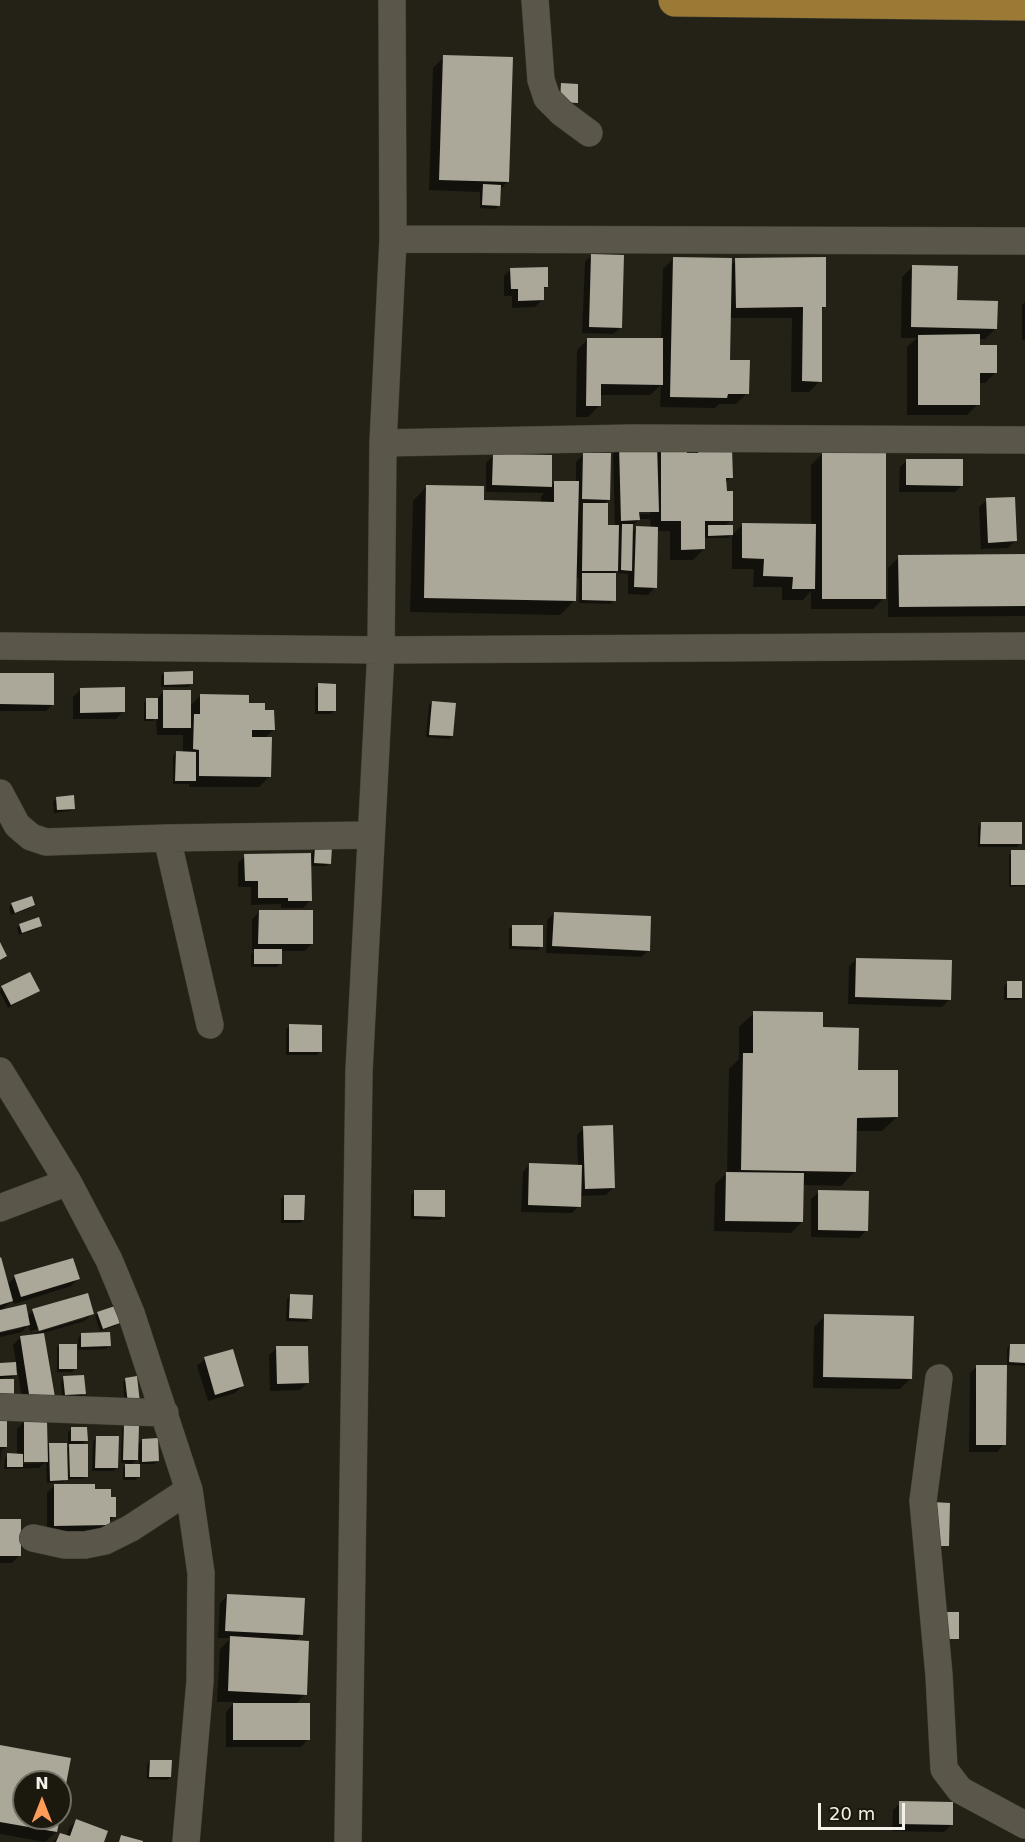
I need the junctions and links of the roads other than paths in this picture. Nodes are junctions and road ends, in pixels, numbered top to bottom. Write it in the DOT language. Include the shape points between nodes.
graph roads {
  1 [pos="392,0"];
  2 [pos="535,0"];
  3 [pos="675,0"];
  4 [pos="1025,3"];
  5 [pos="589,133"];
  6 [pos="393,239"];
  7 [pos="1025,241"];
  8 [pos="1025,440"];
  9 [pos="383,443"];
  10 [pos="0,646"];
  11 [pos="1025,646"];
  12 [pos="381,650"];
  13 [pos="0,793"];
  14 [pos="370,835"];
  15 [pos="167,838"];
  16 [pos="210,1025"];
  17 [pos="1,1076"];
  18 [pos="68,1182"];
  19 [pos="0,1208"];
  20 [pos="939,1378"];
  21 [pos="0,1407"];
  22 [pos="165,1413"];
  23 [pos="189,1490"];
  24 [pos="33,1538"];
  25 [pos="1025,1825"];
  26 [pos="186,1842"];
  27 [pos="348,1842"];
  1 -- 6 [label="street"];
  2 -- 5 [label="street" via="541,80 547,98"];
  3 -- 4 [label="main road"];
  6 -- 7 [label="street"];
  6 -- 9 [label="street"];
  8 -- 9 [label="street" via="633,438"];
  9 -- 12 [label="street"];
  10 -- 12 [label="street"];
  11 -- 12 [label="street"];
  12 -- 14 [label="street"];
  13 -- 15 [label="street" via="17,825 31,837 46,842"];
  14 -- 15 [label="street"];
  14 -- 27 [label="street" via="359,1071"];
  15 -- 16 [label="street"];
  17 -- 18 [label="street"];
  18 -- 19 [label="street"];
  18 -- 22 [label="street" via="109,1260"];
  20 -- 25 [label="street" via="923,1502 944,1768 960,1790"];
  21 -- 22 [label="street"];
  22 -- 23 [label="street"];
  23 -- 24 [label="street" via="105,1541 65,1545"];
  23 -- 26 [label="street" via="201,1573 200,1681"];
}
